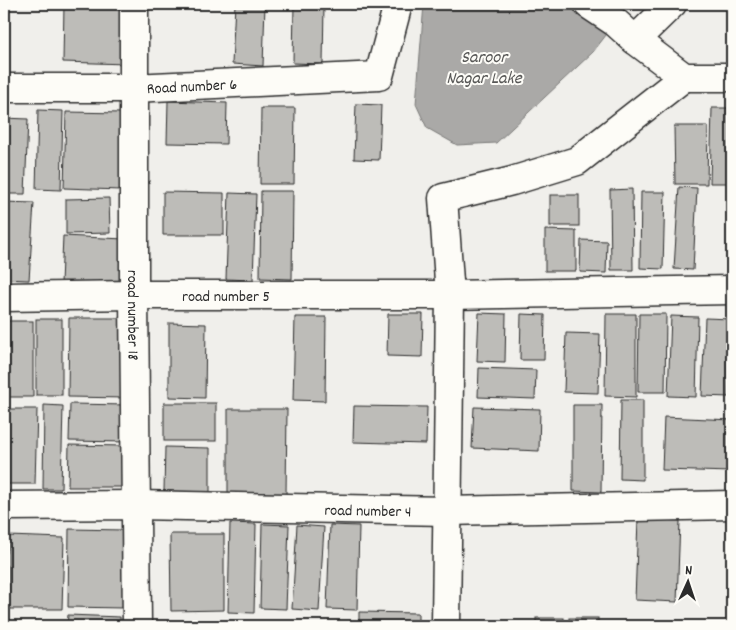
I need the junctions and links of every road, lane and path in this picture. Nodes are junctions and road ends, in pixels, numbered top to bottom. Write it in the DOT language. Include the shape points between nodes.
graph roads {
  1 [pos="134,4"];
  2 [pos="398,4"];
  3 [pos="588,4"];
  4 [pos="672,4"];
  5 [pos="636,40"];
  6 [pos="684,77"];
  7 [pos="732,77"];
  8 [pos="4,88"];
  9 [pos="133,88"];
  10 [pos="732,290"];
  11 [pos="134,295"];
  12 [pos="450,295"];
  13 [pos="4,297"];
  14 [pos="732,505"];
  15 [pos="4,506"];
  16 [pos="136,506"];
  17 [pos="448,512"];
  18 [pos="137,626"];
  19 [pos="446,626"];
  1 -- 9 [label="street, road number 18"];
  2 -- 9 [label="street, Road number 6" via="379,76"];
  3 -- 5 [label="street"];
  4 -- 5 [label="street"];
  5 -- 6 [label="street"];
  6 -- 7 [label="street"];
  6 -- 12 [label="street" via="577,161 443,198"];
  8 -- 9 [label="street, Road number 6"];
  9 -- 11 [label="street, road number 18"];
  10 -- 12 [label="street, road number 5"];
  11 -- 12 [label="street, road number 5"];
  11 -- 13 [label="street, road number 5"];
  11 -- 16 [label="street, road number 18"];
  12 -- 17 [label="street"];
  14 -- 17 [label="street, road number 4"];
  15 -- 16 [label="street, road number 4"];
  16 -- 17 [label="street, road number 4"];
  16 -- 18 [label="street, road number 18"];
  17 -- 19 [label="street"];
}
